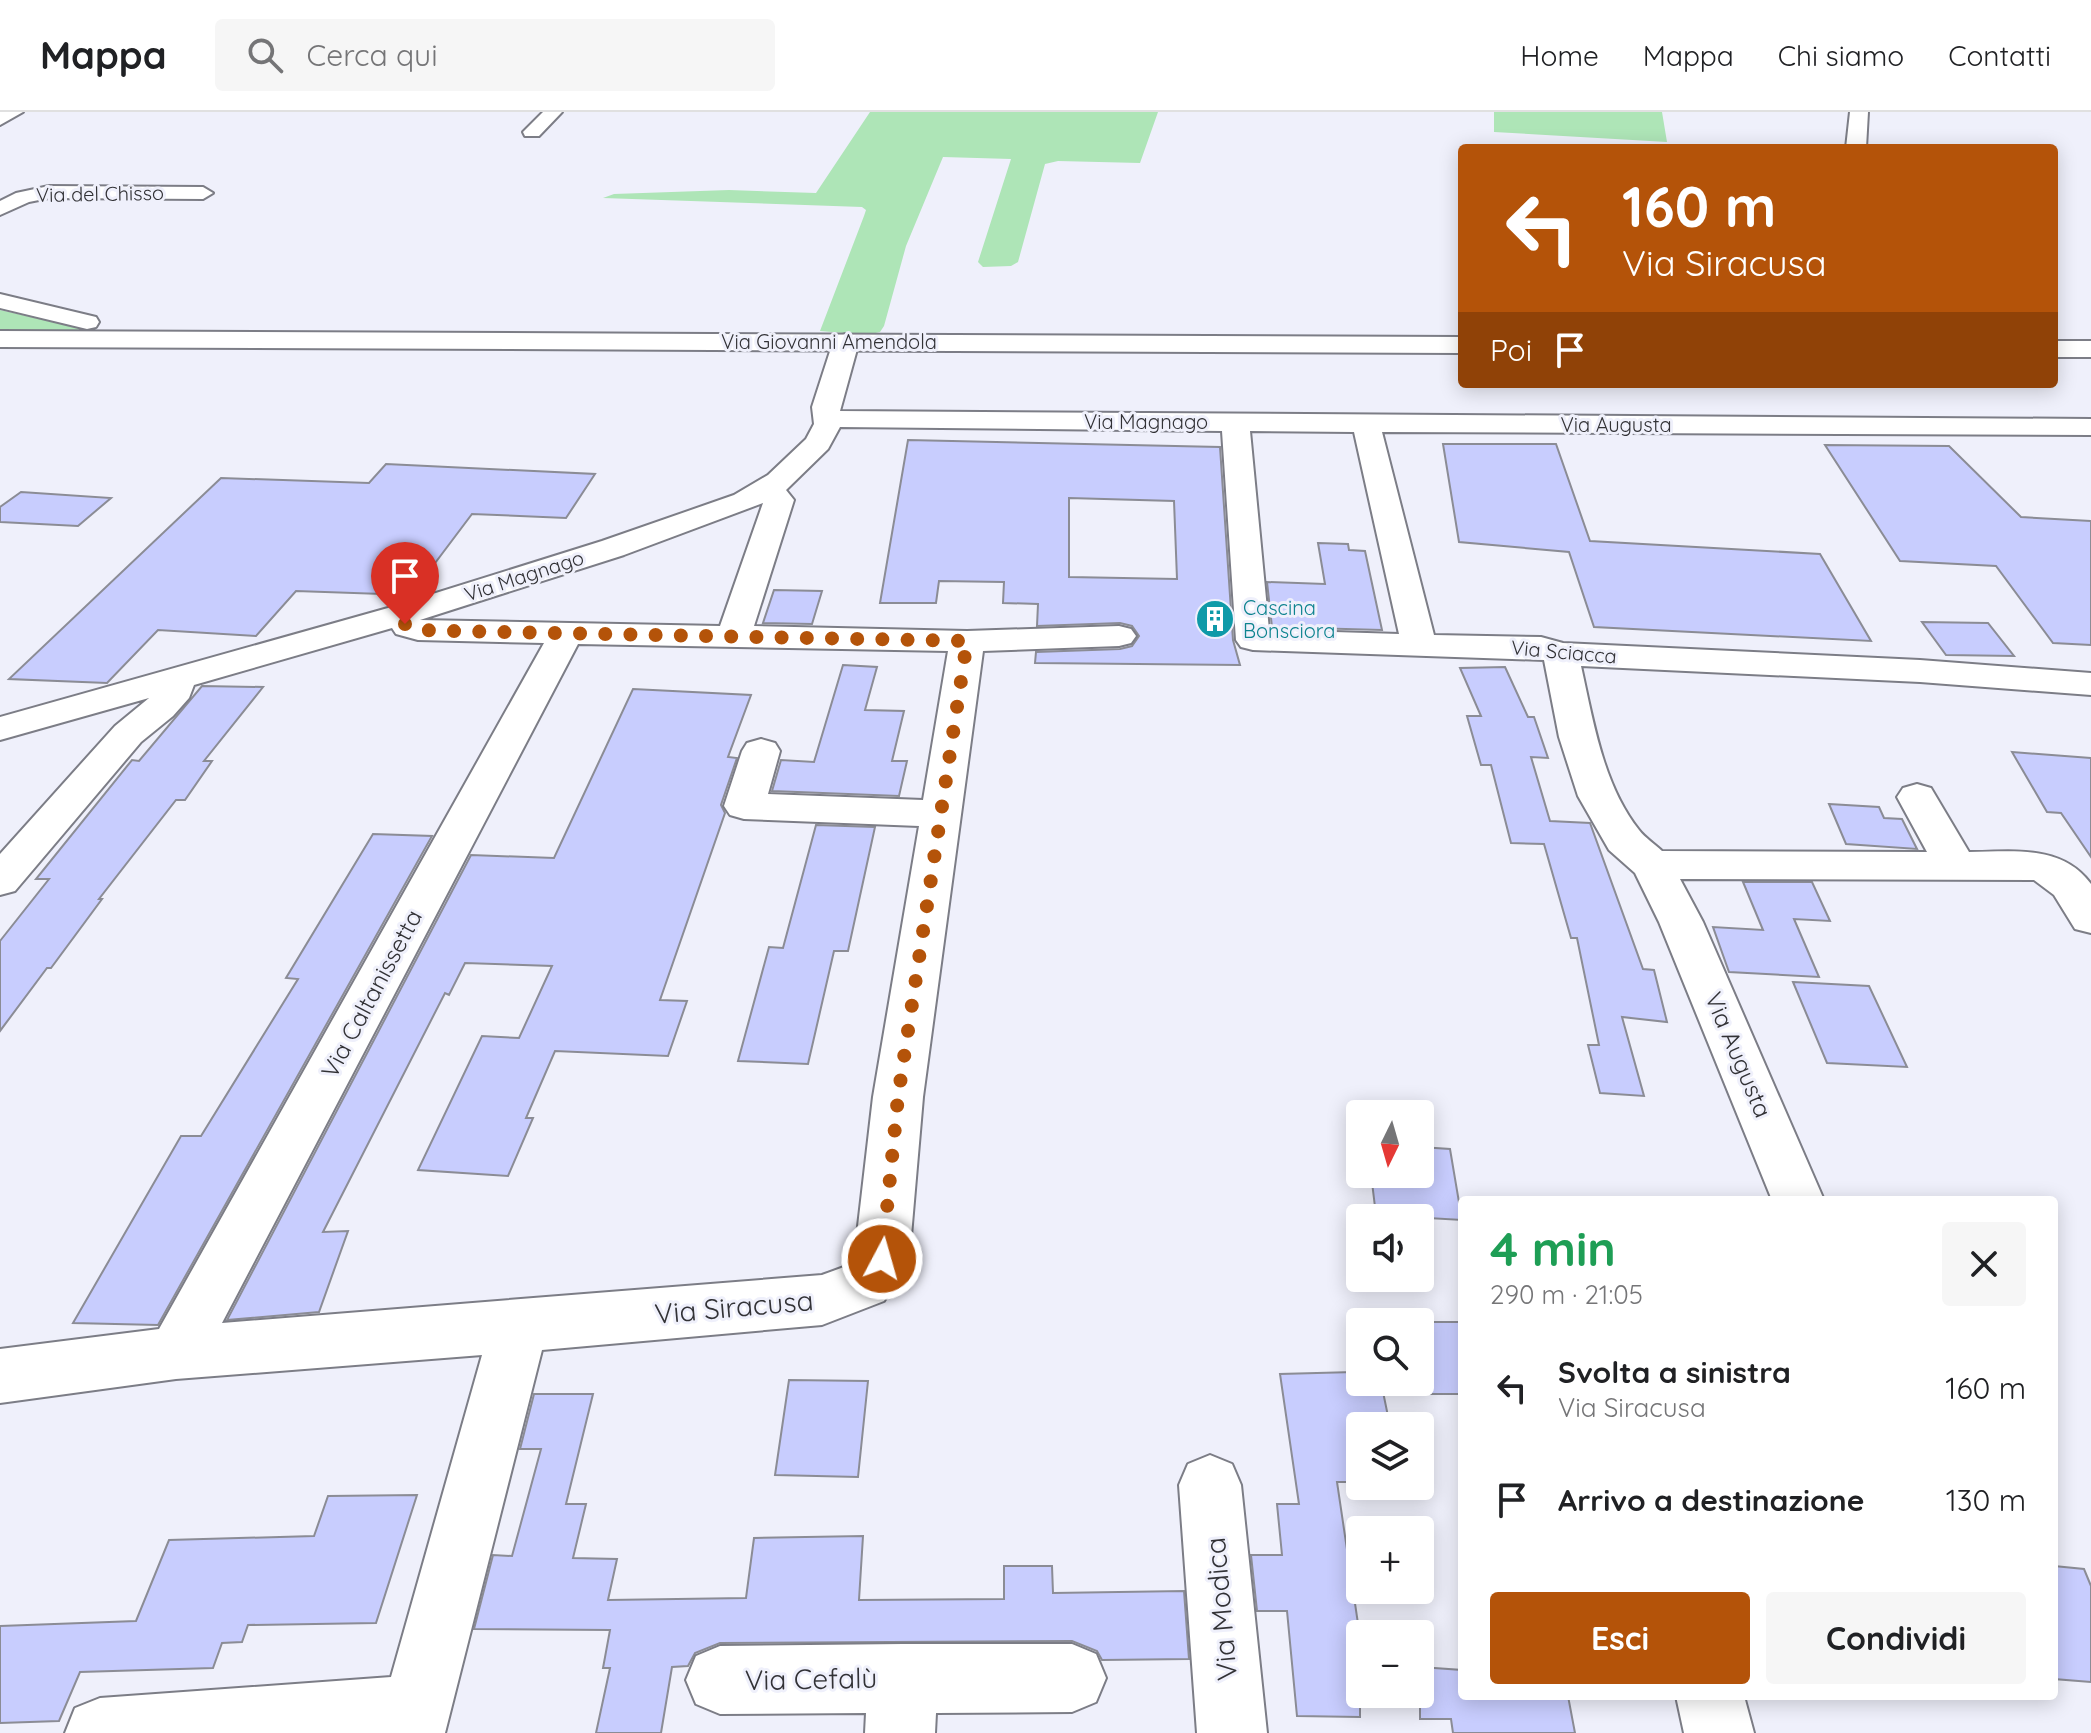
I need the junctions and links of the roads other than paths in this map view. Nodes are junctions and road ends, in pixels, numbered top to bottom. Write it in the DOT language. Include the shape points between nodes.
graph roads {
  1 [pos="14,112"];
  2 [pos="553,112"];
  3 [pos="1859,112"];
  4 [pos="0,120"];
  5 [pos="532,132"];
  6 [pos="1856,144"];
  7 [pos="203,193"];
  8 [pos="0,209"];
  9 [pos="0,301"];
  10 [pos="196,338"];
  11 [pos="0,339"];
  12 [pos="846,342"];
  13 [pos="1458,345"];
  14 [pos="2058,349"];
  15 [pos="2091,349"];
  16 [pos="829,419"];
  17 [pos="1235,423"];
  18 [pos="1366,424"];
  19 [pos="2091,427"];
  20 [pos="768,489"];
  21 [pos="400,615"];
  22 [pos="566,634"];
  23 [pos="1119,636"];
  24 [pos="733,637"];
  25 [pos="967,641"];
  26 [pos="1419,644"];
  27 [pos="1561,654"];
  28 [pos="175,679"];
  29 [pos="2091,684"];
  30 [pos="120,695"];
  31 [pos="0,729"];
  32 [pos="128,734"];
  33 [pos="761,751"];
  34 [pos="1917,797"];
  35 [pos="941,814"];
  36 [pos="1652,865"];
  37 [pos="1956,865"];
  38 [pos="0,881"];
  39 [pos="2091,918"];
  40 [pos="1796,1196"];
  41 [pos="519,1326"];
  42 [pos="176,1353"];
  43 [pos="0,1376"];
  44 [pos="1210,1485"];
  45 [pos="1072,1678"];
  46 [pos="720,1680"];
  47 [pos="1711,1700"];
  48 [pos="902,1706"];
  49 [pos="413,1721"];
  50 [pos="100,1733"];
  51 [pos="1232,1733"];
  52 [pos="1719,1733"];
  1 -- 4 [label="street"];
  2 -- 5 [label="street"];
  3 -- 6 [label="street"];
  7 -- 8 [label="street, Via del Chisso" via="49,192"];
  9 -- 10 [label="street, Via Giovanni Amendola" via="131,331"];
  10 -- 11 [label="street, Via Giovanni Amendola"];
  10 -- 12 [label="street, Via Giovanni Amendola"];
  12 -- 13 [label="street, Via Giovanni Amendola"];
  12 -- 16 [label="street, Via Magnago" via="826,407"];
  14 -- 15 [label="street"];
  16 -- 17 [label="street, Via Magnago"];
  16 -- 20 [label="street, Via Magnago" via="814,448"];
  17 -- 18 [label="street, Via Magnago"];
  17 -- 26 [label="street, Via Sciacca" via="1253,640"];
  18 -- 19 [label="street, Via Augusta"];
  18 -- 26 [label="street"];
  20 -- 21 [label="street, Via Magnago" via="613,548"];
  20 -- 24 [label="street" via="779,500"];
  21 -- 22 [label="street" via="408,627 418,630"];
  21 -- 28 [label="street, Via Magnago"];
  22 -- 24 [label="street"];
  22 -- 42 [label="street, Via Caltanissetta"];
  23 -- 25 [label="street"];
  24 -- 25 [label="street"];
  25 -- 35 [label="street, Via Siracusa"];
  26 -- 27 [label="street, Via Sciacca" via="1541,648"];
  27 -- 29 [label="street, Via Sciacca"];
  27 -- 36 [label="street, Via Augusta" via="1578,737 1598,796 1624,840"];
  28 -- 30 [label="street, Via Magnago"];
  28 -- 32 [label="street" via="173,694"];
  30 -- 31 [label="street, Via Magnago"];
  30 -- 32 [label="street" via="131,717"];
  32 -- 38 [label="street"];
  33 -- 35 [label="street" via="744,806"];
  34 -- 37 [label="street"];
  35 -- 41 [label="street, Via Siracusa" via="898,1097 882,1259 874,1274 847,1293 822,1300"];
  36 -- 37 [label="street"];
  36 -- 40 [label="street, Via Augusta" via="1697,958"];
  37 -- 39 [label="street" via="2052,869 2063,875"];
  41 -- 42 [label="street"];
  41 -- 49 [label="street"];
  42 -- 43 [label="street"];
  44 -- 51 [label="street, Via Modica"];
  45 -- 48 [label="street, Via Cefalù"];
  46 -- 48 [label="street, Via Cefalù"];
  47 -- 52 [label="street"];
  49 -- 50 [label="street"];
}
